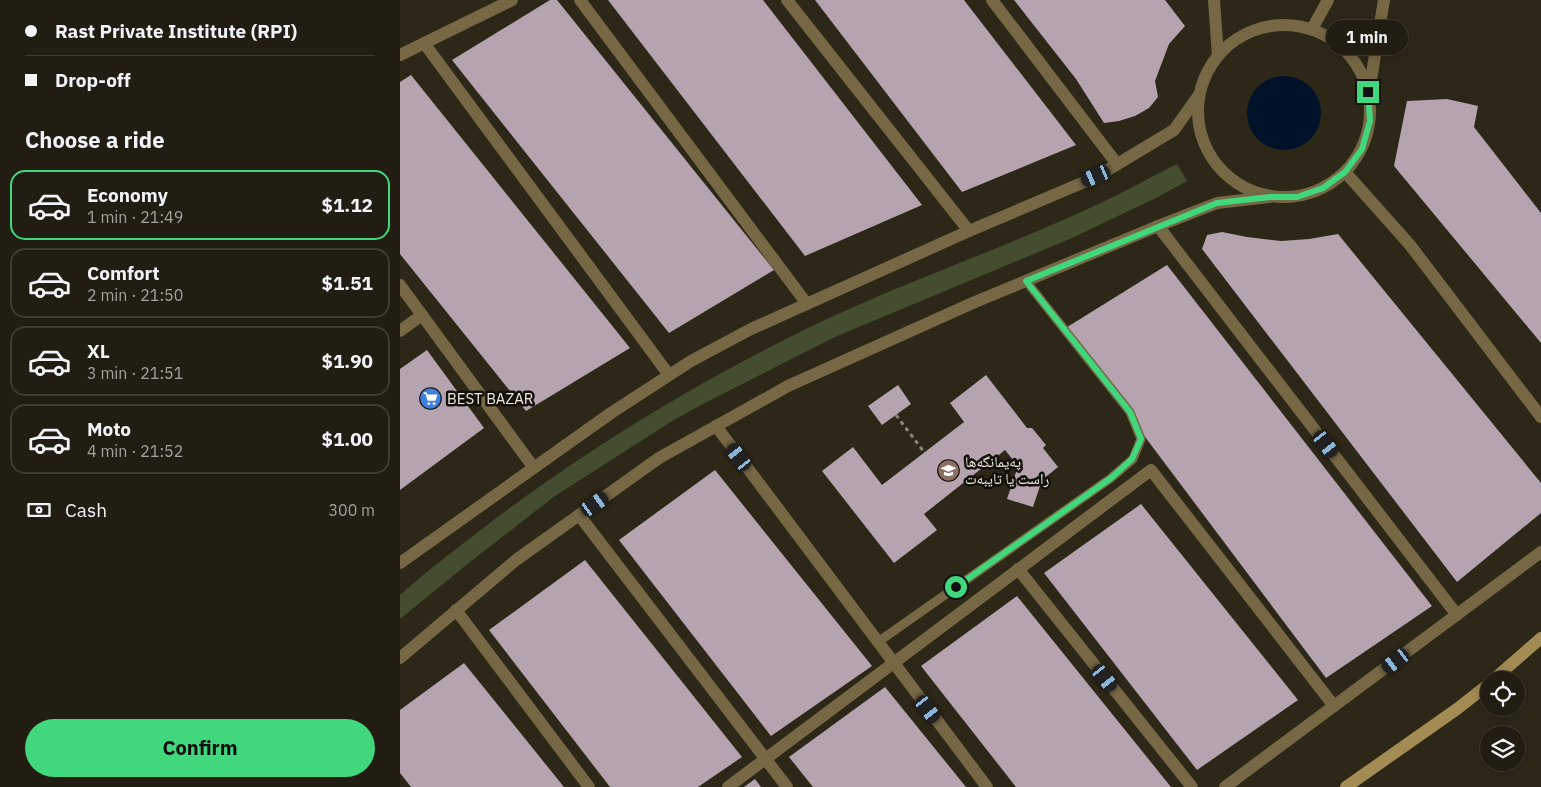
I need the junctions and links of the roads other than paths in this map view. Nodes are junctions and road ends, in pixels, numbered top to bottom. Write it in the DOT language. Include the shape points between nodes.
graph roads {
  1 [pos="512,0"];
  2 [pos="580,0"];
  3 [pos="787,0"];
  4 [pos="992,0"];
  5 [pos="1214,0"];
  6 [pos="1328,0"];
  7 [pos="1384,0"];
  8 [pos="1312,29"];
  9 [pos="424,43"];
  10 [pos="400,55"];
  11 [pos="1218,56"];
  12 [pos="1368,92"];
  13 [pos="1200,95"];
  14 [pos="1116,164"];
  15 [pos="1345,172"];
  16 [pos="1270,197"];
  17 [pos="1158,226"];
  18 [pos="969,231"];
  19 [pos="1026,281"];
  20 [pos="400,285"];
  21 [pos="807,304"];
  22 [pos="422,315"];
  23 [pos="400,332"];
  24 [pos="669,375"];
  25 [pos="1541,417"];
  26 [pos="716,426"];
  27 [pos="534,468"];
  28 [pos="579,515"];
  29 [pos="1541,552"];
  30 [pos="400,563"];
  31 [pos="1018,569"];
  32 [pos="456,610"];
  33 [pos="1457,615"];
  34 [pos="1541,638"];
  35 [pos="878,642"];
  36 [pos="400,658"];
  37 [pos="893,662"];
  38 [pos="1503,671"];
  39 [pos="1480,691"];
  40 [pos="1334,706"];
  41 [pos="765,759"];
  42 [pos="589,787"];
  43 [pos="728,787"];
  44 [pos="787,787"];
  45 [pos="987,787"];
  46 [pos="1192,787"];
  47 [pos="1225,787"];
  48 [pos="1346,787"];
  1 -- 9 [label="street"];
  2 -- 21 [label="street"];
  3 -- 18 [label="street"];
  4 -- 14 [label="street"];
  5 -- 11 [label="street"];
  6 -- 8 [label="street"];
  7 -- 12 [label="street"];
  8 -- 11 [label="street" via="1287,24 1261,28 1237,39"];
  8 -- 12 [label="street" via="1338,43 1358,65"];
  9 -- 10 [label="street"];
  9 -- 24 [label="street"];
  11 -- 13 [label="street" via="1206,75"];
  12 -- 15 [label="street" via="1370,121 1365,140"];
  13 -- 14 [label="street" via="1174,130"];
  13 -- 16 [label="street" via="1198,122 1206,149 1222,172 1244,188"];
  14 -- 18 [label="street" via="1096,176"];
  15 -- 16 [label="street" via="1323,188 1297,197"];
  15 -- 25 [label="street" via="1410,245"];
  16 -- 17 [label="street" via="1217,203"];
  17 -- 19 [label="street"];
  17 -- 33 [label="street"];
  18 -- 21 [label="street"];
  19 -- 26 [label="street" via="788,386"];
  19 -- 35 [label="lane" via="1130,412 1141,439 1132,459 1111,478"];
  20 -- 22 [label="street"];
  21 -- 24 [label="street" via="751,330"];
  22 -- 23 [label="street"];
  22 -- 27 [label="street"];
  24 -- 27 [label="street"];
  26 -- 28 [label="street" via="658,458"];
  26 -- 35 [label="street"];
  27 -- 30 [label="street"];
  28 -- 32 [label="street" via="516,560"];
  28 -- 41 [label="street"];
  29 -- 33 [label="street"];
  31 -- 37 [label="street"];
  31 -- 40 [label="street" via="1151,470"];
  31 -- 46 [label="street"];
  32 -- 36 [label="street"];
  32 -- 42 [label="street"];
  33 -- 40 [label="street"];
  34 -- 38 [label="street"];
  35 -- 37 [label="street"];
  37 -- 41 [label="street"];
  37 -- 45 [label="street"];
  39 -- 48 [label="street"];
  40 -- 47 [label="street"];
  41 -- 43 [label="street"];
  41 -- 44 [label="street"];
}
